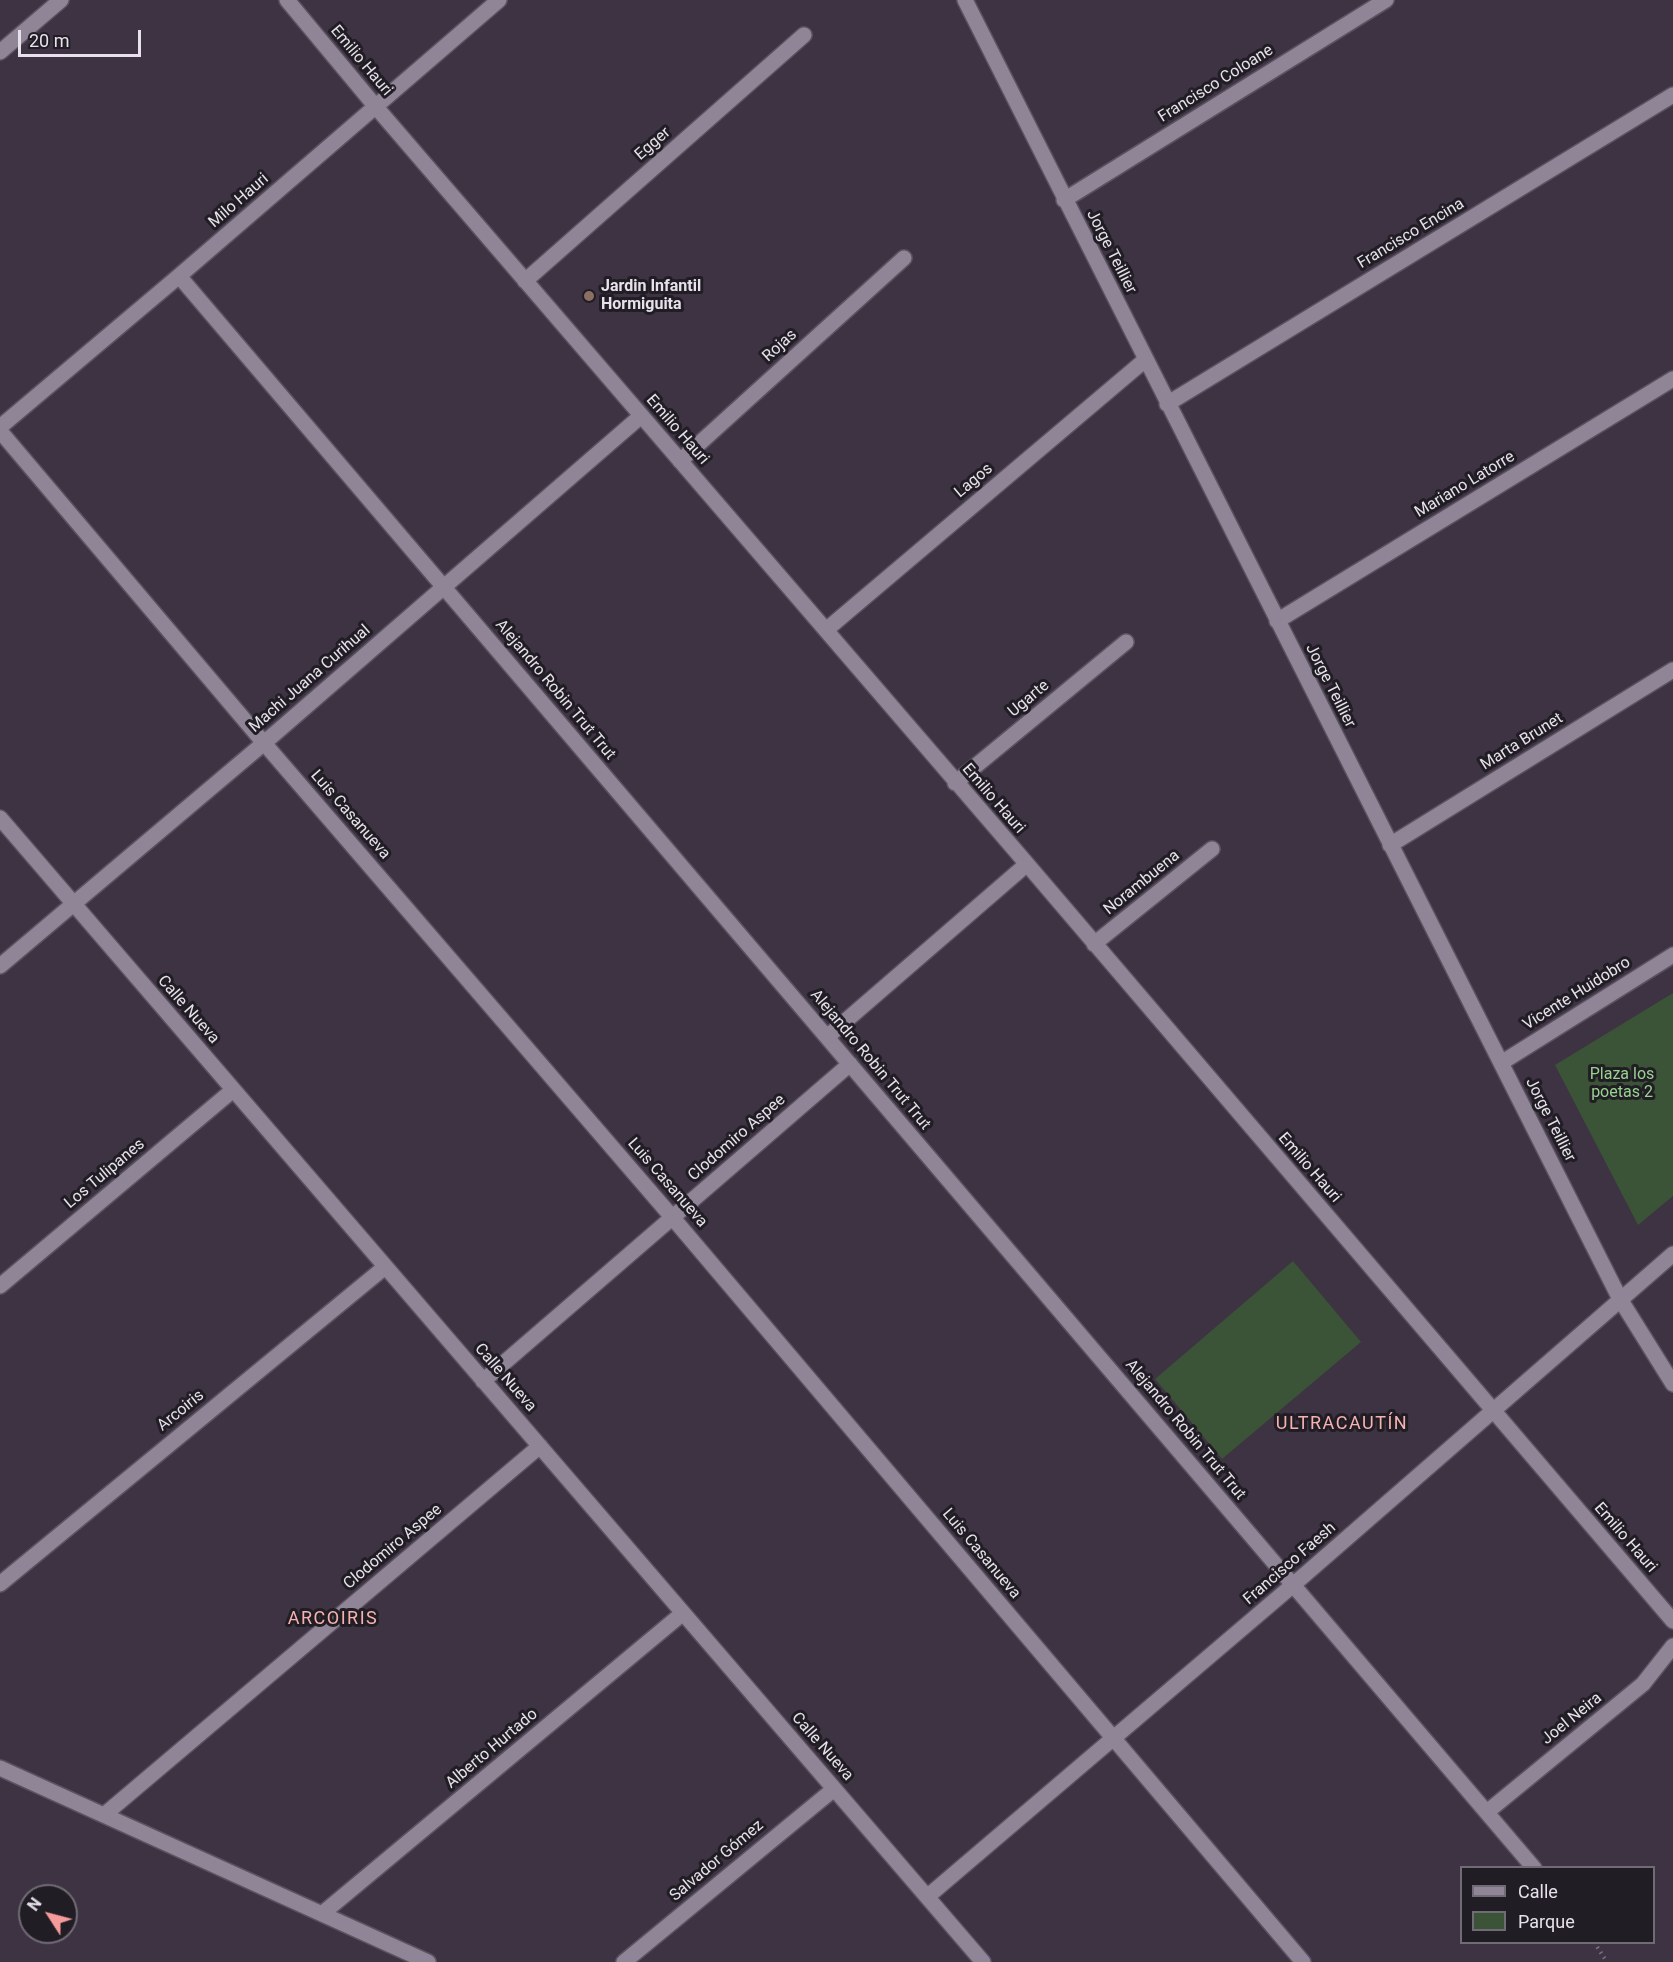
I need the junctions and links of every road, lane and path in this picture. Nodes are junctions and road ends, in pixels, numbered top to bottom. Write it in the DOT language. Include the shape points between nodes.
graph roads {
  1 [pos="61,0"];
  2 [pos="287,0"];
  3 [pos="499,0"];
  4 [pos="965,0"];
  5 [pos="1386,0"];
  6 [pos="804,35"];
  7 [pos="0,52"];
  8 [pos="1673,95"];
  9 [pos="376,107"];
  10 [pos="1065,200"];
  11 [pos="904,258"];
  12 [pos="179,276"];
  13 [pos="525,281"];
  14 [pos="1145,360"];
  15 [pos="1673,379"];
  16 [pos="1167,404"];
  17 [pos="641,416"];
  18 [pos="0,429"];
  19 [pos="680,461"];
  20 [pos="444,588"];
  21 [pos="1276,621"];
  22 [pos="826,630"];
  23 [pos="1126,642"];
  24 [pos="1673,670"];
  25 [pos="264,743"];
  26 [pos="955,783"];
  27 [pos="0,818"];
  28 [pos="1390,845"];
  29 [pos="1212,849"];
  30 [pos="1027,864"];
  31 [pos="73,903"];
  32 [pos="1094,944"];
  33 [pos="1673,955"];
  34 [pos="0,966"];
  35 [pos="827,1037"];
  36 [pos="1501,1063"];
  37 [pos="850,1064"];
  38 [pos="233,1090"];
  39 [pos="672,1217"];
  40 [pos="1673,1254"];
  41 [pos="385,1266"];
  42 [pos="0,1286"];
  43 [pos="1620,1299"];
  44 [pos="483,1381"];
  45 [pos="1673,1384"];
  46 [pos="1493,1410"];
  47 [pos="540,1446"];
  48 [pos="0,1584"];
  49 [pos="1293,1585"];
  50 [pos="683,1613"];
  51 [pos="1673,1621"];
  52 [pos="1673,1646"];
  53 [pos="1114,1739"];
  54 [pos="0,1768"];
  55 [pos="834,1789"];
  56 [pos="1487,1812"];
  57 [pos="104,1815"];
  58 [pos="1532,1866"];
  59 [pos="927,1897"];
  60 [pos="323,1913"];
  61 [pos="1595,1944"];
  62 [pos="428,1962"];
  63 [pos="624,1962"];
  64 [pos="983,1962"];
  65 [pos="1303,1962"];
  66 [pos="1607,1962"];
  1 -- 7 [label="street"];
  2 -- 9 [label="street, Emilio Hauri"];
  3 -- 9 [label="street, Milo Hauri"];
  4 -- 10 [label="street, Jorge Teillier"];
  5 -- 10 [label="street, Francisco Coloane"];
  6 -- 13 [label="street, Egger"];
  8 -- 16 [label="street, Francisco Encina"];
  9 -- 12 [label="street, Milo Hauri"];
  9 -- 13 [label="street, Emilio Hauri"];
  10 -- 14 [label="street, Jorge Teillier"];
  11 -- 19 [label="street, Rojas"];
  12 -- 18 [label="street, Milo Hauri"];
  12 -- 20 [label="street, Alejandro Robin Trut Trut"];
  13 -- 17 [label="street, Emilio Hauri"];
  14 -- 16 [label="street, Jorge Teillier"];
  14 -- 22 [label="street, Lagos"];
  15 -- 21 [label="street, Mariano Latorre"];
  16 -- 21 [label="street, Jorge Teillier"];
  17 -- 19 [label="street, Emilio Hauri"];
  17 -- 20 [label="street, Machi Juana Curihual"];
  18 -- 25 [label="street, Luis Casanueva"];
  19 -- 22 [label="street, Emilio Hauri"];
  20 -- 25 [label="street, Machi Juana Curihual"];
  20 -- 35 [label="street, Alejandro Robin Trut Trut"];
  21 -- 28 [label="street, Jorge Teillier"];
  22 -- 26 [label="street, Emilio Hauri"];
  23 -- 26 [label="street, Ugarte"];
  24 -- 28 [label="street, Marta Brunet"];
  25 -- 31 [label="street, Machi Juana Curihual"];
  25 -- 39 [label="street, Luis Casanueva"];
  26 -- 30 [label="street, Emilio Hauri"];
  27 -- 31 [label="street, Calle Nueva"];
  28 -- 36 [label="street, Jorge Teillier"];
  29 -- 32 [label="street, Norambuena"];
  30 -- 32 [label="street, Emilio Hauri"];
  30 -- 35 [label="street"];
  31 -- 34 [label="street, Machi Juana Curihual"];
  31 -- 38 [label="street, Calle Nueva"];
  32 -- 46 [label="street, Emilio Hauri"];
  33 -- 36 [label="street, Vicente Huidobro"];
  35 -- 37 [label="street, Alejandro Robin Trut Trut"];
  36 -- 43 [label="street, Jorge Teillier"];
  37 -- 39 [label="street, Clodomiro Aspee"];
  37 -- 49 [label="street, Alejandro Robin Trut Trut"];
  38 -- 41 [label="street, Calle Nueva"];
  38 -- 42 [label="street, Los Tulipanes"];
  39 -- 44 [label="street, Clodomiro Aspee"];
  39 -- 53 [label="street, Luis Casanueva"];
  40 -- 43 [label="street, Francisco Faesh"];
  41 -- 44 [label="street, Calle Nueva"];
  41 -- 48 [label="street, Arcoiris"];
  43 -- 45 [label="street, Jorge Teillier"];
  43 -- 46 [label="street, Francisco Faesh"];
  44 -- 47 [label="street, Calle Nueva"];
  46 -- 49 [label="street, Francisco Faesh"];
  46 -- 51 [label="street, Emilio Hauri"];
  47 -- 50 [label="street, Calle Nueva"];
  47 -- 57 [label="street, Clodomiro Aspee"];
  49 -- 53 [label="street, Francisco Faesh"];
  49 -- 56 [label="street, Alejandro Robin Trut Trut"];
  50 -- 55 [label="street, Calle Nueva"];
  50 -- 60 [label="street, Alberto Hurtado"];
  52 -- 56 [label="street, Joel Neira" via="1643,1684"];
  53 -- 59 [label="street, Francisco Faesh"];
  53 -- 65 [label="street, Luis Casanueva"];
  54 -- 57 [label="street"];
  55 -- 59 [label="street, Calle Nueva"];
  55 -- 63 [label="street, Salvador Gómez"];
  56 -- 58 [label="street, Alejandro Robin Trut Trut"];
  57 -- 60 [label="street"];
  59 -- 64 [label="street, Calle Nueva"];
  60 -- 62 [label="street"];
  61 -- 66 [label="path"];
}
